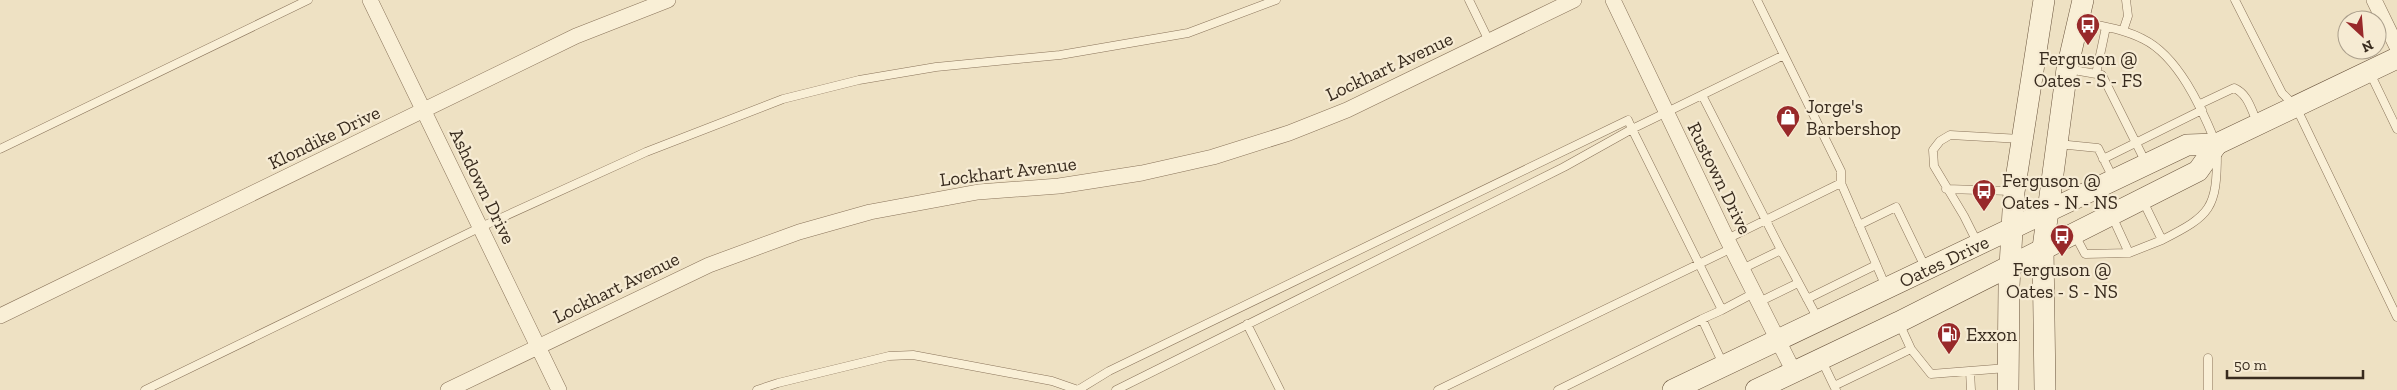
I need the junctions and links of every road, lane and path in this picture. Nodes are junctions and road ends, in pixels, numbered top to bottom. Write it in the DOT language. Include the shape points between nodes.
graph roads {
  1 [pos="308,0"];
  2 [pos="370,0"];
  3 [pos="668,0"];
  4 [pos="1276,0"];
  5 [pos="1469,0"];
  6 [pos="1574,0"];
  7 [pos="1613,0"];
  8 [pos="1757,0"];
  9 [pos="2044,0"];
  10 [pos="2083,0"];
  11 [pos="2126,0"];
  12 [pos="2235,0"];
  13 [pos="2374,0"];
  14 [pos="2078,21"];
  15 [pos="2106,27"];
  16 [pos="2124,31"];
  17 [pos="1489,41"];
  18 [pos="2397,47"];
  19 [pos="1784,55"];
  20 [pos="2397,58"];
  21 [pos="2068,69"];
  22 [pos="2370,72"];
  23 [pos="2096,74"];
  24 [pos="1702,94"];
  25 [pos="2201,107"];
  26 [pos="2296,107"];
  27 [pos="425,111"];
  28 [pos="1666,112"];
  29 [pos="2258,125"];
  30 [pos="1632,129"];
  31 [pos="2397,129"];
  32 [pos="2020,139"];
  33 [pos="2136,143"];
  34 [pos="2056,144"];
  35 [pos="2217,144"];
  36 [pos="0,149"];
  37 [pos="2103,159"];
  38 [pos="2147,165"];
  39 [pos="2114,180"];
  40 [pos="1840,183"];
  41 [pos="1946,188"];
  42 [pos="2014,192"];
  43 [pos="2142,199"];
  44 [pos="2047,213"];
  45 [pos="2111,214"];
  46 [pos="1766,220"];
  47 [pos="1858,225"];
  48 [pos="481,227"];
  49 [pos="2012,230"];
  50 [pos="2074,232"];
  51 [pos="2162,240"];
  52 [pos="1730,244"];
  53 [pos="1978,245"];
  54 [pos="2043,248"];
  55 [pos="1781,250"];
  56 [pos="2129,253"];
  57 [pos="1700,264"];
  58 [pos="1876,265"];
  59 [pos="2010,265"];
  60 [pos="1742,269"];
  61 [pos="1926,270"];
  62 [pos="1798,284"];
  63 [pos="1887,288"];
  64 [pos="1757,298"];
  65 [pos="1807,299"];
  66 [pos="1722,310"];
  67 [pos="0,316"];
  68 [pos="2397,317"];
  69 [pos="1702,319"];
  70 [pos="1819,321"];
  71 [pos="1899,322"];
  72 [pos="1247,324"];
  73 [pos="1778,340"];
  74 [pos="538,346"];
  75 [pos="1911,349"];
  76 [pos="2208,358"];
  77 [pos="1822,359"];
  78 [pos="1724,366"];
  79 [pos="2007,368"];
  80 [pos="1970,371"];
  81 [pos="1794,372"];
  82 [pos="1835,388"];
  83 [pos="145,390"];
  84 [pos="448,390"];
  85 [pos="559,390"];
  86 [pos="757,390"];
  87 [pos="1078,390"];
  88 [pos="1116,390"];
  89 [pos="1280,390"];
  90 [pos="1438,390"];
  91 [pos="1558,390"];
  92 [pos="1673,390"];
  93 [pos="1756,390"];
  94 [pos="1971,390"];
  95 [pos="2008,390"];
  96 [pos="2045,390"];
  97 [pos="2208,390"];
  1 -- 36 [label="lane"];
  2 -- 27 [label="street, Ashdown Drive"];
  3 -- 27 [label="street, Klondike Drive" via="576,36"];
  4 -- 48 [label="lane" via="1188,33 1060,55 936,66 859,80 783,99 646,152"];
  5 -- 17 [label="lane"];
  6 -- 17 [label="street, Lockhart Avenue"];
  7 -- 28 [label="street, Rustown Drive"];
  8 -- 19 [label="lane"];
  9 -- 32 [label="main road"];
  10 -- 14 [label="main road"];
  11 -- 16 [label="lane" via="2128,16"];
  12 -- 26 [label="lane" via="2282,92"];
  13 -- 18 [label="street"];
  14 -- 15 [label="lane"];
  14 -- 21 [label="main road"];
  15 -- 16 [label="lane"];
  15 -- 23 [label="lane"];
  16 -- 25 [label="lane" via="2160,50 2191,88"];
  17 -- 74 [label="street, Lockhart Avenue" via="1347,110 1213,157 1142,173 1058,186 978,192 888,208 798,232 709,265"];
  19 -- 24 [label="lane"];
  19 -- 40 [label="lane" via="1841,171"];
  20 -- 22 [label="main road, Oates Drive"];
  21 -- 23 [label="lane"];
  21 -- 34 [label="main road"];
  22 -- 26 [label="main road, Oates Drive"];
  22 -- 31 [label="lane"];
  23 -- 33 [label="lane" via="2102,75"];
  24 -- 28 [label="lane"];
  24 -- 46 [label="lane"];
  25 -- 29 [label="lane" via="2234,88 2246,98"];
  25 -- 33 [label="lane"];
  25 -- 35 [label="lane"];
  26 -- 29 [label="main road, Oates Drive"];
  26 -- 68 [label="lane"];
  27 -- 48 [label="street, Ashdown Drive"];
  27 -- 67 [label="street, Klondike Drive"];
  28 -- 30 [label="lane"];
  28 -- 52 [label="street, Rustown Drive"];
  29 -- 35 [label="main road, Oates Drive"];
  30 -- 57 [label="lane"];
  30 -- 72 [label="lane" via="1564,167"];
  30 -- 87 [label="lane" via="1628,120 1118,367"];
  32 -- 41 [label="lane" via="1950,135 1940,141 1933,150 1934,166"];
  32 -- 42 [label="main road"];
  33 -- 37 [label="lane"];
  33 -- 38 [label="lane"];
  34 -- 37 [label="lane" via="2098,148"];
  34 -- 44 [label="main road"];
  35 -- 38 [label="main road, Oates Drive" via="2187,145"];
  35 -- 43 [label="main road, Oates Drive" via="2198,171"];
  35 -- 51 [label="lane" via="2217,174 2213,199 2207,210 2194,224"];
  37 -- 39 [label="lane"];
  38 -- 39 [label="main road, Oates Drive"];
  39 -- 44 [label="main road, Oates Drive"];
  40 -- 46 [label="lane"];
  40 -- 47 [label="lane"];
  41 -- 42 [label="lane"];
  41 -- 53 [label="lane"];
  42 -- 49 [label="main road"];
  43 -- 45 [label="main road, Oates Drive"];
  43 -- 51 [label="lane"];
  44 -- 49 [label="main road, Oates Drive"];
  44 -- 54 [label="main road"];
  45 -- 50 [label="main road, Oates Drive"];
  45 -- 56 [label="lane"];
  46 -- 52 [label="lane"];
  46 -- 55 [label="lane"];
  47 -- 58 [label="lane"];
  47 -- 61 [label="lane" via="1896,207"];
  48 -- 74 [label="street, Ashdown Drive"];
  48 -- 83 [label="lane"];
  49 -- 53 [label="main road, Oates Drive"];
  49 -- 59 [label="main road"];
  50 -- 54 [label="main road, Oates Drive"];
  50 -- 56 [label="lane" via="2085,254"];
  51 -- 56 [label="lane"];
  52 -- 57 [label="lane"];
  52 -- 60 [label="street, Rustown Drive"];
  53 -- 61 [label="main road, Oates Drive"];
  54 -- 59 [label="main road, Oates Drive"];
  54 -- 96 [label="main road"];
  55 -- 60 [label="lane"];
  55 -- 62 [label="lane"];
  57 -- 66 [label="lane"];
  57 -- 90 [label="lane"];
  58 -- 63 [label="lane"];
  58 -- 65 [label="lane"];
  59 -- 71 [label="main road, Oates Drive"];
  59 -- 79 [label="main road"];
  60 -- 64 [label="street, Rustown Drive"];
  61 -- 63 [label="main road, Oates Drive"];
  62 -- 64 [label="lane"];
  62 -- 65 [label="lane"];
  63 -- 70 [label="main road, Oates Drive"];
  64 -- 66 [label="lane"];
  64 -- 73 [label="street, Rustown Drive"];
  65 -- 70 [label="lane"];
  66 -- 69 [label="lane"];
  69 -- 78 [label="lane"];
  69 -- 91 [label="lane"];
  70 -- 73 [label="main road, Oates Drive"];
  71 -- 75 [label="lane"];
  71 -- 77 [label="main road, Oates Drive"];
  72 -- 88 [label="lane"];
  72 -- 89 [label="lane"];
  73 -- 78 [label="main road, Oates Drive"];
  73 -- 81 [label="street, Rustown Drive"];
  74 -- 84 [label="street, Lockhart Avenue"];
  74 -- 85 [label="street, Ashdown Drive"];
  75 -- 80 [label="lane" via="1931,374"];
  75 -- 82 [label="lane"];
  76 -- 97 [label="lane"];
  77 -- 81 [label="main road, Oates Drive"];
  77 -- 82 [label="lane"];
  78 -- 92 [label="main road, Oates Drive"];
  79 -- 80 [label="lane"];
  79 -- 95 [label="main road"];
  80 -- 94 [label="lane"];
  81 -- 93 [label="main road, Oates Drive"];
  86 -- 87 [label="lane" via="889,356 913,355 1052,381"];
}
